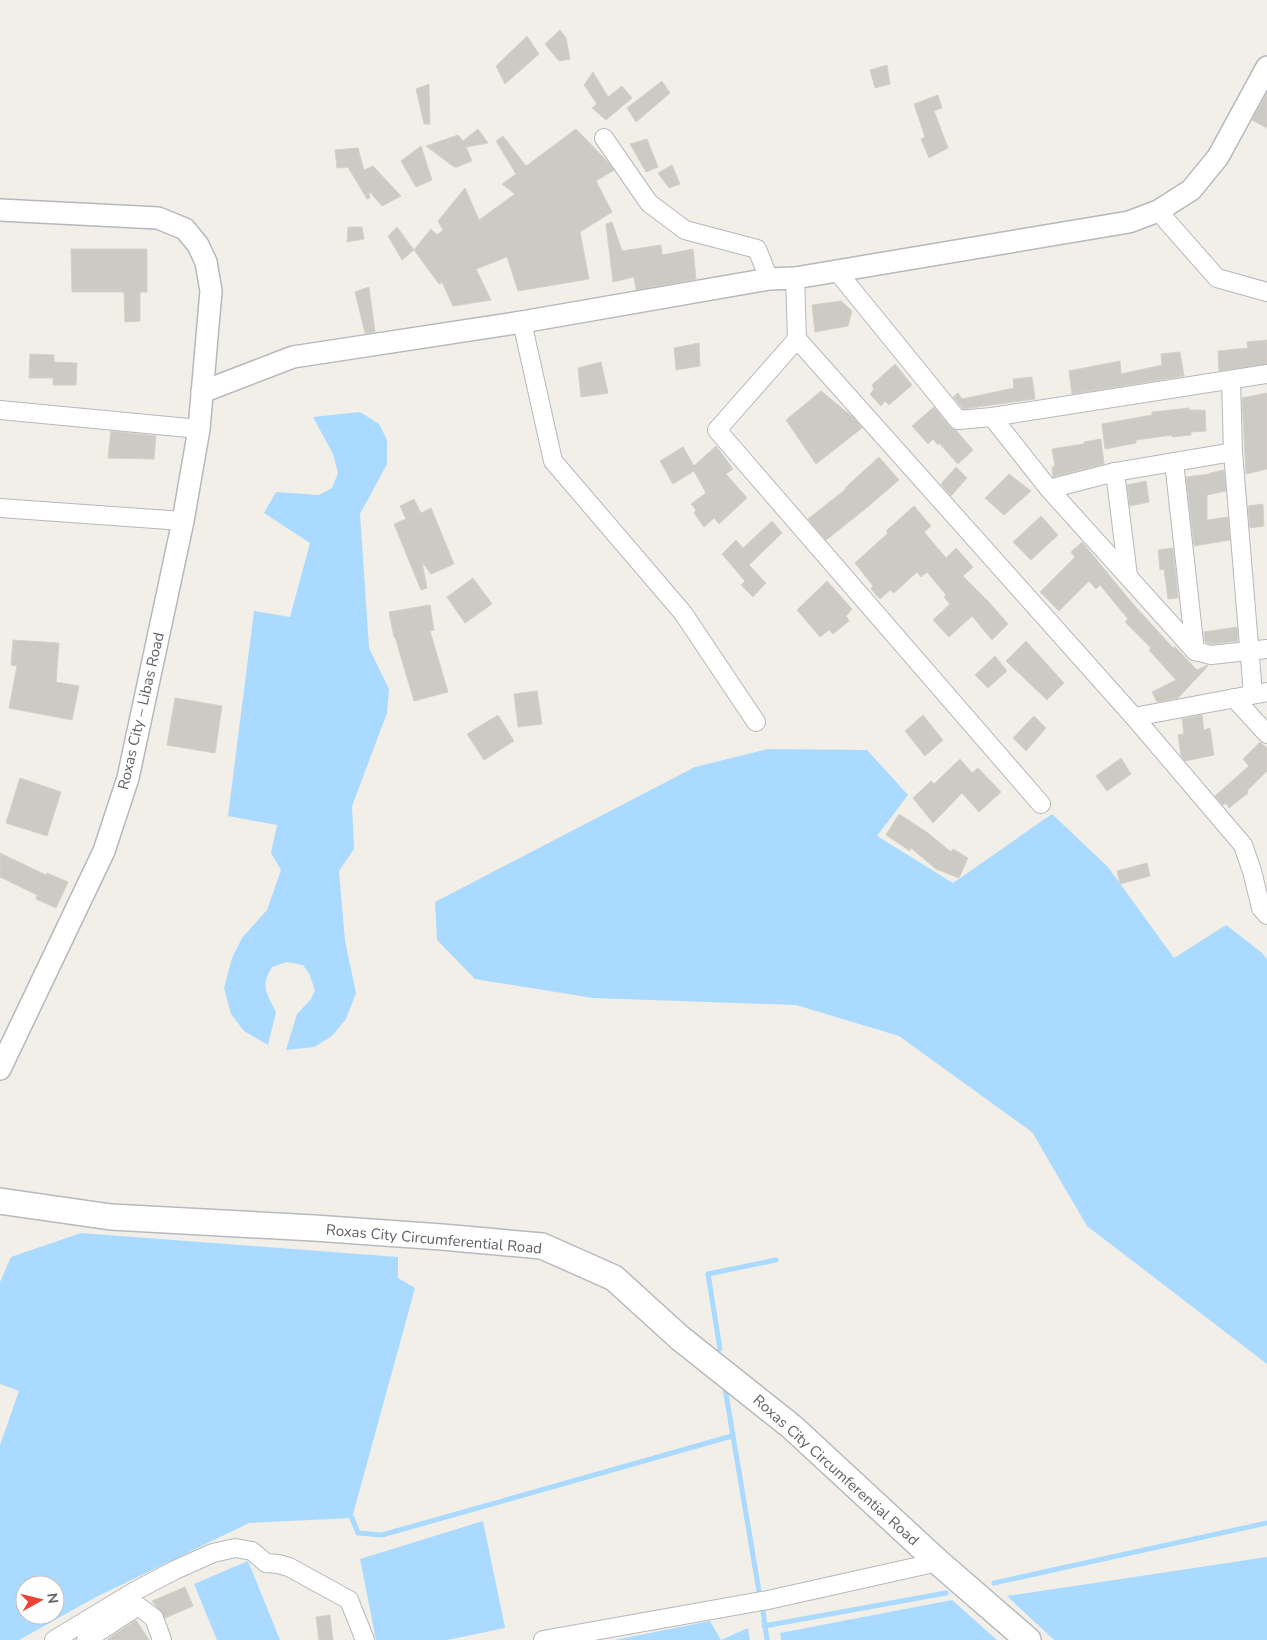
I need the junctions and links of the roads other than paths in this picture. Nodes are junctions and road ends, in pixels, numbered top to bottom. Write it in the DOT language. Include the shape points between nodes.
graph roads {
  1 [pos="1267,67"];
  2 [pos="604,138"];
  3 [pos="0,210"];
  4 [pos="1158,211"];
  5 [pos="836,270"];
  6 [pos="795,278"];
  7 [pos="769,279"];
  8 [pos="1267,292"];
  9 [pos="522,322"];
  10 [pos="797,338"];
  11 [pos="1267,374"];
  12 [pos="1231,380"];
  13 [pos="202,392"];
  14 [pos="0,410"];
  15 [pos="992,417"];
  16 [pos="199,429"];
  17 [pos="1234,452"];
  18 [pos="1174,462"];
  19 [pos="1115,472"];
  20 [pos="1049,489"];
  21 [pos="0,508"];
  22 [pos="183,521"];
  23 [pos="1128,576"];
  24 [pos="1267,649"];
  25 [pos="1195,651"];
  26 [pos="1249,651"];
  27 [pos="1260,693"];
  28 [pos="1234,698"];
  29 [pos="1134,717"];
  30 [pos="756,722"];
  31 [pos="1267,734"];
  32 [pos="1041,804"];
  33 [pos="1267,915"];
  34 [pos="0,1069"];
  35 [pos="0,1201"];
  36 [pos="938,1562"];
  37 [pos="54,1640"];
  38 [pos="86,1640"];
  39 [pos="162,1640"];
  40 [pos="365,1640"];
  41 [pos="543,1640"];
  42 [pos="1028,1640"];
  1 -- 4 [label="street" via="1218,157 1191,190"];
  2 -- 7 [label="street" via="649,203 685,230 758,249"];
  3 -- 13 [label="street, Roxas City – Libas Road" via="158,218 185,229 206,262 211,291"];
  4 -- 5 [label="street" via="1128,222"];
  4 -- 8 [label="street" via="1217,278"];
  5 -- 6 [label="street"];
  5 -- 15 [label="street" via="958,420"];
  6 -- 7 [label="street"];
  6 -- 10 [label="street"];
  7 -- 9 [label="street"];
  9 -- 13 [label="street" via="293,357"];
  9 -- 30 [label="street" via="553,461 683,613"];
  10 -- 29 [label="street"];
  10 -- 32 [label="street" via="717,430"];
  11 -- 12 [label="street"];
  12 -- 15 [label="street"];
  12 -- 17 [label="street"];
  13 -- 16 [label="street, Roxas City – Libas Road"];
  14 -- 16 [label="street"];
  15 -- 20 [label="street"];
  16 -- 22 [label="street, Roxas City – Libas Road"];
  17 -- 18 [label="street"];
  17 -- 26 [label="street"];
  18 -- 19 [label="street"];
  18 -- 25 [label="street"];
  19 -- 20 [label="street"];
  19 -- 23 [label="street"];
  20 -- 23 [label="street"];
  21 -- 22 [label="street"];
  22 -- 34 [label="street, Roxas City – Libas Road" via="128,778 104,850"];
  23 -- 25 [label="street"];
  24 -- 26 [label="street"];
  25 -- 26 [label="street" via="1211,655"];
  26 -- 27 [label="street"];
  27 -- 28 [label="street"];
  28 -- 29 [label="street"];
  28 -- 31 [label="street"];
  29 -- 33 [label="street" via="1243,845 1261,908"];
  35 -- 36 [label="main road, Roxas City Circumferential Road" via="111,1217 314,1228 542,1246 614,1278 680,1338 792,1427"];
  36 -- 41 [label="street" via="768,1600"];
  36 -- 42 [label="main road, Roxas City Circumferential Road"];
  37 -- 40 [label="street" via="175,1570 213,1553 235,1548 252,1551 266,1563 289,1567 349,1600"];
  38 -- 39 [label="street" via="138,1606 154,1618"];
}
